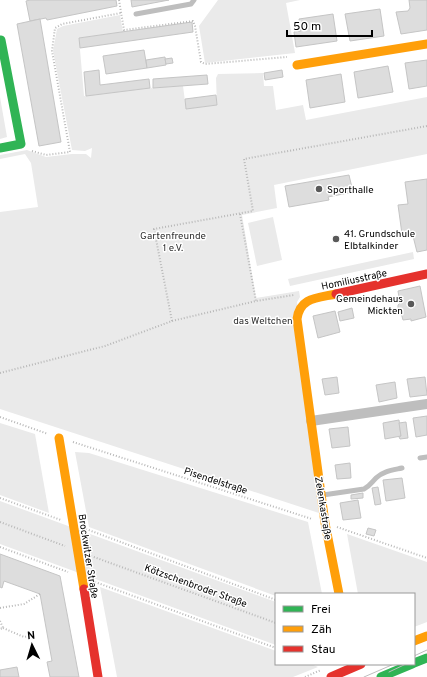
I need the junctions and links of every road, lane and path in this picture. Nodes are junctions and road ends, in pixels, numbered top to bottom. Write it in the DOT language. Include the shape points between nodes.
graph roads {
  1 [pos="119,0"];
  2 [pos="194,0"];
  3 [pos="121,13"];
  4 [pos="136,14"];
  5 [pos="0,37"];
  6 [pos="427,44"];
  7 [pos="288,57"];
  8 [pos="297,65"];
  9 [pos="427,126"];
  10 [pos="20,144"];
  11 [pos="0,148"];
  12 [pos="240,214"];
  13 [pos="427,274"];
  14 [pos="256,301"];
  15 [pos="306,301"];
  16 [pos="172,321"];
  17 [pos="0,373"];
  18 [pos="427,404"];
  19 [pos="0,417"];
  20 [pos="311,421"];
  21 [pos="59,438"];
  22 [pos="427,457"];
  23 [pos="420,458"];
  24 [pos="402,468"];
  25 [pos="322,495"];
  26 [pos="0,498"];
  27 [pos="0,522"];
  28 [pos="325,523"];
  29 [pos="72,524"];
  30 [pos="39,537"];
  31 [pos="0,547"];
  32 [pos="427,558"];
  33 [pos="110,562"];
  34 [pos="81,577"];
  35 [pos="339,593"];
  36 [pos="40,594"];
  37 [pos="275,600"];
  38 [pos="0,608"];
  39 [pos="0,621"];
  40 [pos="275,623"];
  41 [pos="4,628"];
  42 [pos="0,629"];
  43 [pos="30,636"];
  44 [pos="427,636"];
  45 [pos="415,641"];
  46 [pos="275,648"];
  47 [pos="427,658"];
  48 [pos="415,663"];
  49 [pos="356,665"];
  50 [pos="411,665"];
  51 [pos="98,677"];
  52 [pos="331,677"];
  53 [pos="382,677"];
  1 -- 3 [label="path"];
  2 -- 4 [label="lane" via="191,4"];
  3 -- 7 [label="path" via="124,30 192,21 201,62 205,64"];
  3 -- 10 [label="path" via="62,24 55,28 52,51 70,152 46,155"];
  5 -- 10 [label="street"];
  6 -- 8 [label="street"];
  9 -- 12 [label="path" via="244,159 253,211"];
  10 -- 11 [label="street"];
  12 -- 14 [label="path"];
  12 -- 16 [label="path" via="154,229"];
  13 -- 15 [label="street, Homiliusstraße"];
  14 -- 15 [label="path" via="305,293"];
  14 -- 16 [label="path"];
  15 -- 20 [label="street, Zelenkastraße" via="299,308 297,319"];
  16 -- 17 [label="path" via="105,346"];
  18 -- 20 [label="street"];
  19 -- 21 [label="path, Pisendelstraße"];
  20 -- 25 [label="street, Zelenkastraße"];
  21 -- 28 [label="path, Pisendelstraße"];
  21 -- 29 [label="street, Brockwitzer Straße"];
  22 -- 23 [label="lane"];
  24 -- 25 [label="lane" via="377,477 364,489"];
  25 -- 28 [label="street, Zelenkastraße"];
  26 -- 29 [label="path"];
  27 -- 30 [label="path"];
  28 -- 32 [label="path, Pisendelstraße"];
  28 -- 35 [label="street, Zelenkastraße"];
  29 -- 34 [label="street, Brockwitzer Straße"];
  29 -- 37 [label="path"];
  31 -- 34 [label="path"];
  33 -- 40 [label="path, Kötzschenbroder Straße"];
  34 -- 46 [label="path"];
  34 -- 51 [label="street, Brockwitzer Straße"];
  36 -- 38 [label="path" via="24,604"];
  39 -- 41 [label="path"];
  41 -- 42 [label="path"];
  41 -- 43 [label="path" via="24,637"];
  44 -- 45 [label="street"];
  47 -- 48 [label="street"];
  49 -- 52 [label="street"];
  50 -- 53 [label="street"];
}
